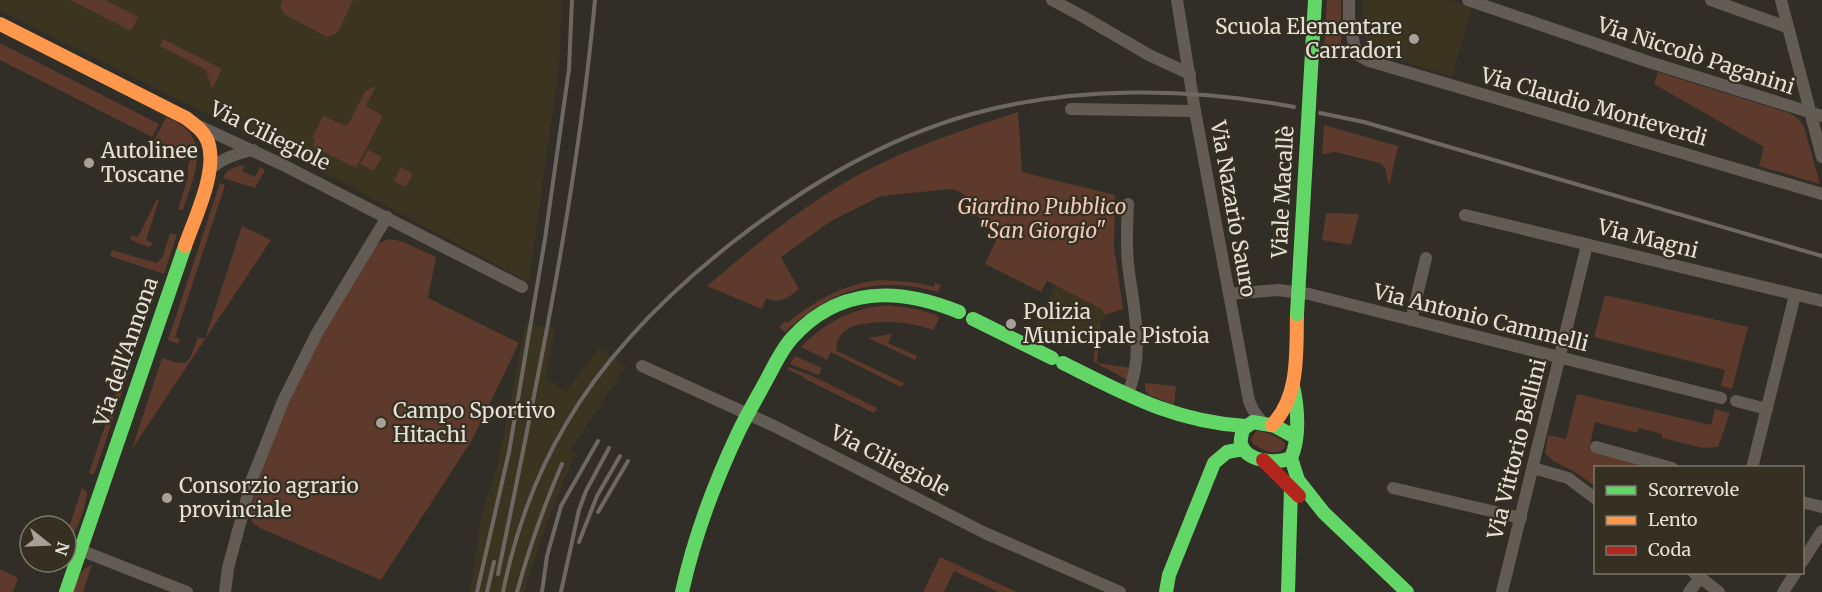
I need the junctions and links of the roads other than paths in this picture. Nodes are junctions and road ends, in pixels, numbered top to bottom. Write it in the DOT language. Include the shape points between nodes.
graph roads {
  1 [pos="1052,0"];
  2 [pos="1177,0"];
  3 [pos="1315,0"];
  4 [pos="1349,0"];
  5 [pos="1468,0"];
  6 [pos="1711,0"];
  7 [pos="1781,0"];
  8 [pos="0,24"];
  9 [pos="1787,27"];
  10 [pos="1190,75"];
  11 [pos="1071,109"];
  12 [pos="1196,111"];
  13 [pos="1816,115"];
  14 [pos="199,126"];
  15 [pos="253,150"];
  16 [pos="1822,157"];
  17 [pos="209,170"];
  18 [pos="1822,194"];
  19 [pos="1128,204"];
  20 [pos="1465,215"];
  21 [pos="387,217"];
  22 [pos="1587,245"];
  23 [pos="1426,258"];
  24 [pos="522,287"];
  25 [pos="1229,294"];
  26 [pos="1795,295"];
  27 [pos="1822,301"];
  28 [pos="959,312"];
  29 [pos="973,319"];
  30 [pos="1411,320"];
  31 [pos="1559,358"];
  32 [pos="642,366"];
  33 [pos="1293,386"];
  34 [pos="1127,395"];
  35 [pos="1721,398"];
  36 [pos="1736,401"];
  37 [pos="1767,409"];
  38 [pos="747,413"];
  39 [pos="1267,423"];
  40 [pos="1295,437"];
  41 [pos="1243,438"];
  42 [pos="1596,447"];
  43 [pos="1292,458"];
  44 [pos="1263,460"];
  45 [pos="1665,466"];
  46 [pos="1753,466"];
  47 [pos="1533,468"];
  48 [pos="1291,488"];
  49 [pos="1393,488"];
  50 [pos="1594,498"];
  51 [pos="1804,502"];
  52 [pos="1822,507"];
  53 [pos="1324,513"];
  54 [pos="1521,518"];
  55 [pos="1822,531"];
  56 [pos="80,550"];
  57 [pos="1804,560"];
  58 [pos="1795,574"];
  59 [pos="1696,575"];
  60 [pos="66,592"];
  61 [pos="187,592"];
  62 [pos="225,592"];
  63 [pos="682,592"];
  64 [pos="1120,592"];
  65 [pos="1166,592"];
  66 [pos="1288,592"];
  67 [pos="1407,592"];
  68 [pos="1502,592"];
  69 [pos="1689,592"];
  70 [pos="1719,592"];
  71 [pos="1783,592"];
  1 -- 10 [label="street"];
  2 -- 10 [label="street, Via Nazario Sauro"];
  3 -- 33 [label="main road, Viale Macallè, bridge"];
  4 -- 18 [label="street, Via Claudio Monteverdi" via="1349,18 1360,58"];
  5 -- 13 [label="street, Via Niccolò Paganini"];
  6 -- 9 [label="street"];
  7 -- 9 [label="street"];
  8 -- 14 [label="main road, Via Ciliegiole"];
  9 -- 13 [label="street"];
  10 -- 12 [label="street, Via Nazario Sauro"];
  11 -- 12 [label="street"];
  12 -- 25 [label="street, Via Nazario Sauro"];
  13 -- 16 [label="street"];
  14 -- 15 [label="street, Via Ciliegiole"];
  14 -- 17 [label="main road, Via dell'Annona" via="211,148"];
  15 -- 17 [label="street" via="229,156"];
  15 -- 21 [label="street, Via Ciliegiole"];
  17 -- 56 [label="main road, Via dell'Annona"];
  19 -- 34 [label="street" via="1127,248 1136,353 1134,379"];
  20 -- 22 [label="street, Via Magni"];
  21 -- 24 [label="street, Via Ciliegiole"];
  21 -- 62 [label="street" via="317,333 283,401 252,478"];
  22 -- 26 [label="street, Via Magni"];
  22 -- 31 [label="street, Via Vittorio Bellini"];
  23 -- 30 [label="street"];
  25 -- 30 [label="street, Via Antonio Cammelli" via="1287,291"];
  25 -- 39 [label="street, Via Nazario Sauro" via="1249,401"];
  26 -- 27 [label="street, Via Magni"];
  26 -- 37 [label="street"];
  28 -- 38 [label="main road" via="935,301 895,294 867,296 834,307 794,337"];
  29 -- 34 [label="main road"];
  30 -- 31 [label="street, Via Antonio Cammelli"];
  31 -- 35 [label="street, Via Antonio Cammelli"];
  31 -- 47 [label="street, Via Vittorio Bellini"];
  32 -- 38 [label="street, Via Ciliegiole"];
  33 -- 39 [label="main road, Viale Macallè" via="1280,418"];
  33 -- 40 [label="main road, Viale Macallè"];
  34 -- 41 [label="main road" via="1160,410 1223,425"];
  36 -- 37 [label="street"];
  37 -- 46 [label="street"];
  38 -- 63 [label="main road" via="697,532"];
  38 -- 64 [label="street, Via Ciliegiole" via="985,533"];
  39 -- 40 [label="main road"];
  39 -- 41 [label="main road" via="1253,422"];
  40 -- 43 [label="main road"];
  41 -- 44 [label="main road"];
  41 -- 65 [label="main road" via="1214,463"];
  42 -- 45 [label="street"];
  43 -- 44 [label="main road" via="1281,462"];
  43 -- 53 [label="main road" via="1298,480"];
  44 -- 48 [label="main road"];
  47 -- 50 [label="street" via="1568,478"];
  47 -- 54 [label="street, Via Vittorio Bellini"];
  48 -- 53 [label="main road"];
  48 -- 66 [label="main road"];
  49 -- 54 [label="street"];
  51 -- 52 [label="street"];
  53 -- 67 [label="main road"];
  54 -- 68 [label="street, Via Vittorio Bellini"];
  55 -- 57 [label="street"];
  56 -- 60 [label="main road, Via dell'Annona"];
  56 -- 61 [label="street"];
  58 -- 71 [label="street"];
  59 -- 69 [label="street"];
  59 -- 70 [label="street"];
}
